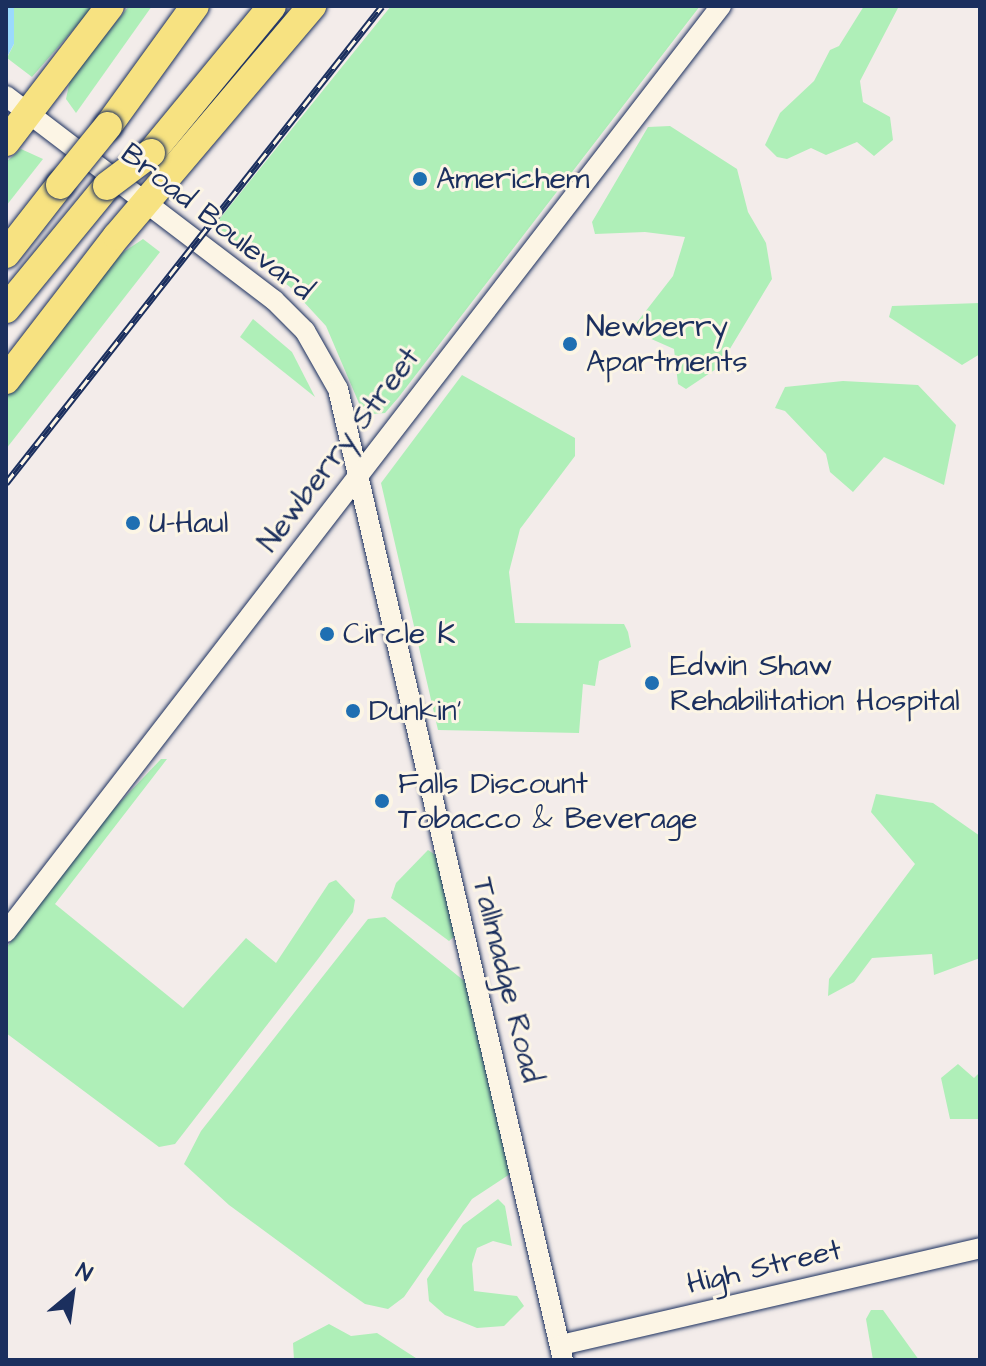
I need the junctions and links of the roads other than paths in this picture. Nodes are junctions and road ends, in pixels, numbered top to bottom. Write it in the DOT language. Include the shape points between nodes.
graph roads {
  1 [pos="110,6"];
  2 [pos="182,6"];
  3 [pos="195,6"];
  4 [pos="246,6"];
  5 [pos="272,6"];
  6 [pos="312,6"];
  7 [pos="721,6"];
  8 [pos="140,77"];
  9 [pos="16,104"];
  10 [pos="6,142"];
  11 [pos="144,149"];
  12 [pos="146,203"];
  13 [pos="6,254"];
  14 [pos="6,309"];
  15 [pos="6,380"];
  16 [pos="359,474"];
  17 [pos="6,932"];
  18 [pos="980,1248"];
  19 [pos="562,1352"];
  1 -- 9 [label="highway"];
  2 -- 8 [label="highway"];
  3 -- 8 [label="highway"];
  4 -- 11 [label="highway"];
  5 -- 11 [label="highway"];
  6 -- 12 [label="highway"];
  7 -- 16 [label="street, Newberry Street"];
  8 -- 13 [label="highway, bridge" via="108,126"];
  9 -- 10 [label="highway"];
  9 -- 12 [label="street, Broad Boulevard"];
  11 -- 14 [label="highway, bridge" via="98,196"];
  12 -- 15 [label="highway"];
  12 -- 16 [label="street, Broad Boulevard" via="274,300 305,331 338,389"];
  16 -- 17 [label="street, Newberry Street"];
  16 -- 19 [label="street, Tallmadge Road"];
  18 -- 19 [label="street, High Street"];
}
